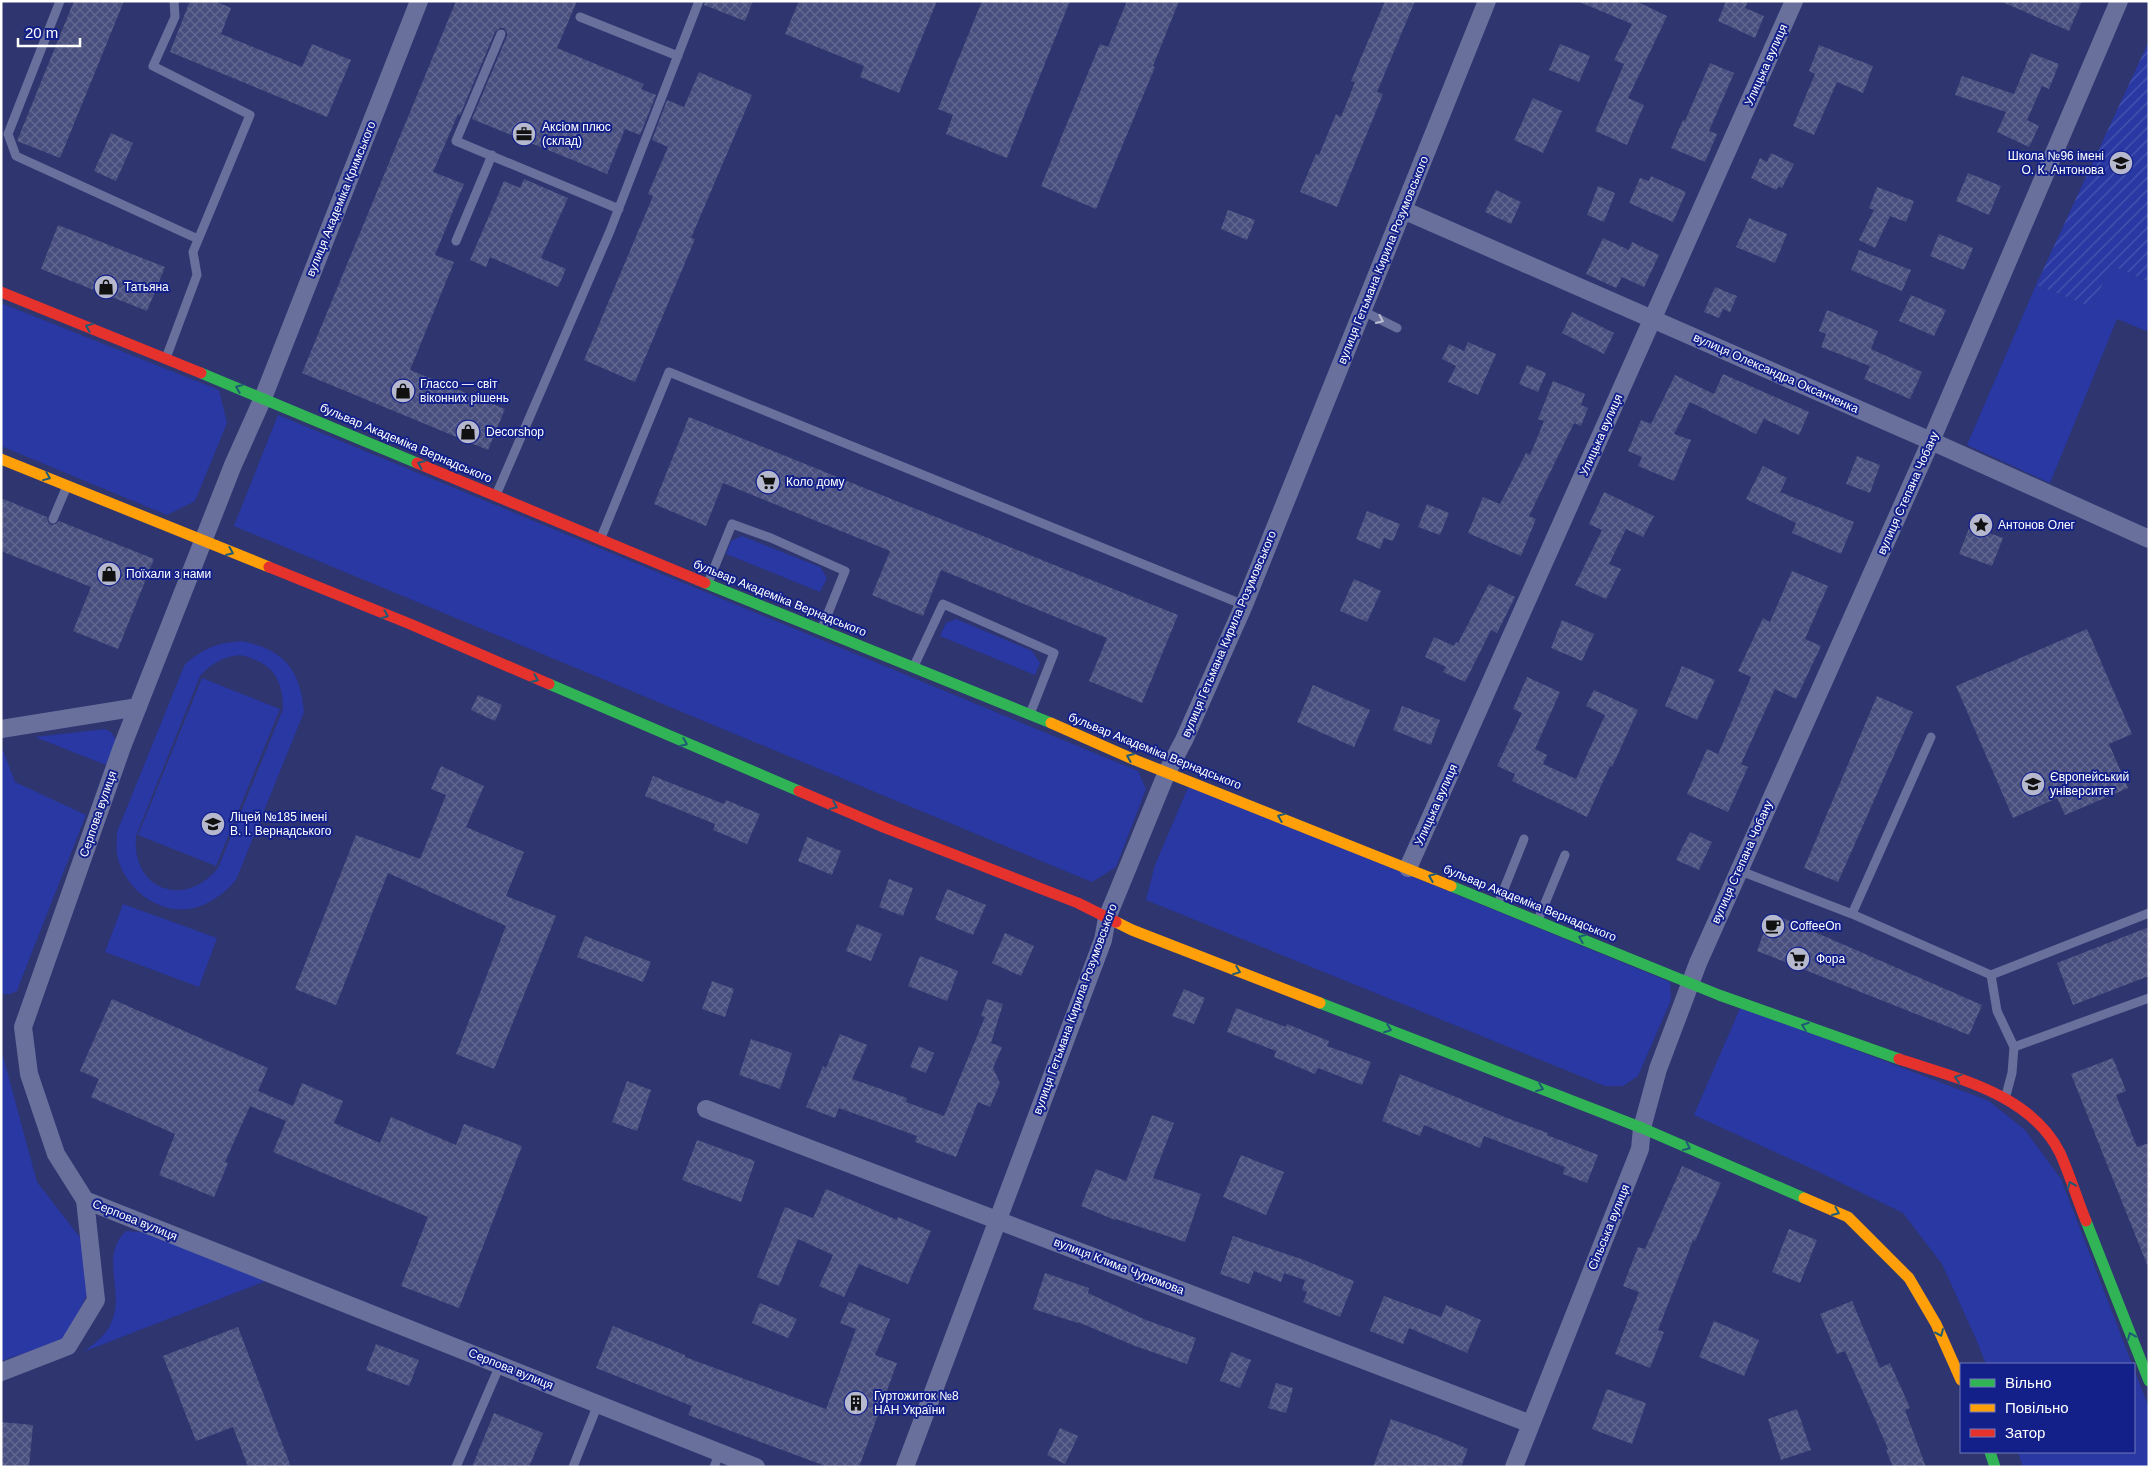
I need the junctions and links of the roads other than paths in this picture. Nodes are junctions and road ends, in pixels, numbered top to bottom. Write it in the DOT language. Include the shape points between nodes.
graph roads {
  1 [pos="60,1"];
  2 [pos="174,1"];
  3 [pos="419,1"];
  4 [pos="699,1"];
  5 [pos="1487,1"];
  6 [pos="1794,1"];
  7 [pos="2119,1"];
  8 [pos="580,17"];
  9 [pos="501,34"];
  10 [pos="678,56"];
  11 [pos="492,155"];
  12 [pos="619,209"];
  13 [pos="1403,210"];
  14 [pos="198,239"];
  15 [pos="456,241"];
  16 [pos="1,292"];
  17 [pos="1363,311"];
  18 [pos="1653,319"];
  19 [pos="1397,328"];
  20 [pos="166,358"];
  21 [pos="263,398"];
  22 [pos="1931,441"];
  23 [pos="1,459"];
  24 [pos="67,486"];
  25 [pos="496,495"];
  26 [pos="53,519"];
  27 [pos="2149,538"];
  28 [pos="600,540"];
  29 [pos="204,541"];
  30 [pos="708,583"];
  31 [pos="1244,605"];
  32 [pos="821,630"];
  33 [pos="914,667"];
  34 [pos="138,707"];
  35 [pos="1029,714"];
  36 [pos="1,730"];
  37 [pos="1931,737"];
  38 [pos="1167,772"];
  39 [pos="1524,839"];
  40 [pos="1565,855"];
  41 [pos="1408,868"];
  42 [pos="1738,870"];
  43 [pos="1498,904"];
  44 [pos="2149,913"];
  45 [pos="1852,914"];
  46 [pos="1108,918"];
  47 [pos="1538,920"];
  48 [pos="1991,975"];
  49 [pos="1691,983"];
  50 [pos="2149,998"];
  51 [pos="2014,1047"];
  52 [pos="2005,1099"];
  53 [pos="706,1109"];
  54 [pos="1642,1128"];
  55 [pos="85,1200"];
  56 [pos="996,1220"];
  57 [pos="500,1365"];
  58 [pos="1,1372"];
  59 [pos="1960,1378"];
  60 [pos="2149,1381"];
  61 [pos="598,1404"];
  62 [pos="1531,1424"];
  63 [pos="1990,1453"];
  64 [pos="717,1460"];
  65 [pos="456,1467"];
  66 [pos="573,1467"];
  67 [pos="756,1467"];
  68 [pos="905,1467"];
  69 [pos="1514,1467"];
  70 [pos="1996,1467"];
  1 -- 14 [label="lane" via="8,134 16,156"];
  2 -- 14 [label="lane" via="175,17 153,66 250,115"];
  3 -- 21 [label="street, вулиця Академіка Кримського"];
  4 -- 10 [label="lane"];
  5 -- 13 [label="street, вулиця Гетьмана Кирила Розумовського"];
  6 -- 18 [label="street, Улицька вулиця"];
  7 -- 22 [label="street, вулиця Степана Чобану"];
  8 -- 10 [label="lane"];
  9 -- 11 [label="lane" via="456,141"];
  10 -- 12 [label="lane"];
  11 -- 12 [label="lane"];
  11 -- 15 [label="lane"];
  12 -- 25 [label="lane"];
  13 -- 17 [label="street, вулиця Гетьмана Кирила Розумовського"];
  13 -- 18 [label="street, вулиця Олександра Оксанченка"];
  14 -- 20 [label="lane" via="193,252 197,275"];
  20 -- 16 [label="main road, бульвар Академіка Вернадського, one-way"];
  17 -- 19 [label="lane, one-way"];
  17 -- 31 [label="street, вулиця Гетьмана Кирила Розумовського"];
  18 -- 22 [label="street, вулиця Олександра Оксанченка"];
  18 -- 41 [label="street, Улицька вулиця"];
  21 -- 20 [label="main road, бульвар Академіка Вернадського, one-way"];
  25 -- 21 [label="main road, бульвар Академіка Вернадського, one-way"];
  21 -- 29 [label="street, вулиця Академіка Кримського"];
  22 -- 27 [label="street, вулиця Олександра Оксанченка"];
  22 -- 42 [label="street, вулиця Степана Чобану"];
  23 -- 24 [label="main road, one-way"];
  24 -- 26 [label="lane"];
  24 -- 29 [label="main road"];
  25 -- 28 [label="main road, бульвар Академіка Вернадського"];
  28 -- 30 [label="main road, бульвар Академіка Вернадського"];
  28 -- 31 [label="lane" via="669,372"];
  29 -- 34 [label="street, Серпова вулиця"];
  29 -- 46 [label="main road, one-way" via="410,624 883,827 1078,903"];
  30 -- 32 [label="main road, бульвар Академіка Вернадського"];
  30 -- 32 [label="lane" via="732,524 771,538 844,571"];
  31 -- 38 [label="street, вулиця Гетьмана Кирила Розумовського"];
  32 -- 33 [label="main road, бульвар Академіка Вернадського"];
  33 -- 35 [label="main road, бульвар Академіка Вернадського"];
  33 -- 35 [label="lane" via="943,604 1054,654"];
  34 -- 36 [label="street"];
  34 -- 55 [label="street, Серпова вулиця" via="23,1027 29,1074 56,1154"];
  38 -- 35 [label="main road, бульвар Академіка Вернадського, one-way"];
  37 -- 45 [label="lane"];
  41 -- 38 [label="main road, бульвар Академіка Вернадського, one-way"];
  38 -- 46 [label="street, вулиця Гетьмана Кирила Розумовського"];
  39 -- 43 [label="lane"];
  40 -- 47 [label="lane"];
  43 -- 41 [label="main road, бульвар Академіка Вернадського, one-way"];
  42 -- 45 [label="lane"];
  42 -- 49 [label="street, вулиця Степана Чобану"];
  43 -- 47 [label="main road, бульвар Академіка Вернадського"];
  44 -- 48 [label="lane"];
  45 -- 48 [label="lane"];
  46 -- 54 [label="main road, one-way"];
  46 -- 56 [label="street, вулиця Гетьмана Кирила Розумовського" via="1103,940"];
  49 -- 47 [label="main road, бульвар Академіка Вернадського, one-way"];
  48 -- 51 [label="lane" via="1997,1011"];
  52 -- 49 [label="main road, бульвар Академіка Вернадського, one-way" via="1972,1083 1835,1037"];
  49 -- 54 [label="street, Сільська вулиця" via="1658,1069"];
  50 -- 51 [label="lane"];
  51 -- 52 [label="lane"];
  60 -- 52 [label="main road, бульвар Академіка Вернадського, one-way" via="2058,1152 2036,1121"];
  53 -- 56 [label="street, вулиця Клима Чурюмова"];
  54 -- 59 [label="main road, one-way" via="1848,1217 1909,1278 1936,1324"];
  54 -- 62 [label="street, Сільська вулиця" via="1640,1148"];
  55 -- 57 [label="street, Серпова вулиця"];
  55 -- 58 [label="street" via="96,1300 68,1346"];
  56 -- 62 [label="street, вулиця Клима Чурюмова"];
  56 -- 68 [label="street, вулиця Гетьмана Кирила Розумовського"];
  57 -- 61 [label="street, Серпова вулиця"];
  57 -- 65 [label="lane"];
  61 -- 64 [label="street, Серпова вулиця"];
  61 -- 66 [label="lane"];
  62 -- 69 [label="street, Сільська вулиця"];
  63 -- 70 [label="main road"];
  64 -- 67 [label="street, Серпова вулиця"];
}
